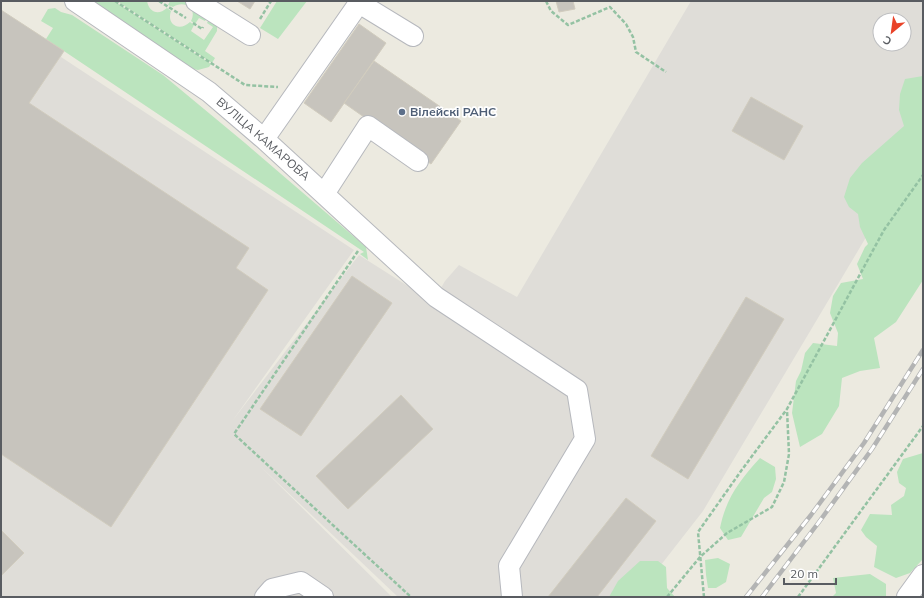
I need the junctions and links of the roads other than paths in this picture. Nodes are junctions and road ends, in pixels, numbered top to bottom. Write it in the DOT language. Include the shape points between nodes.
graph roads {
  1 [pos="76,1"];
  2 [pos="196,1"];
  3 [pos="250,35"];
  4 [pos="413,36"];
  5 [pos="264,139"];
  6 [pos="418,161"];
  7 [pos="324,194"];
  8 [pos="923,575"];
  9 [pos="265,597"];
  10 [pos="323,597"];
  11 [pos="512,597"];
  12 [pos="907,597"];
  1 -- 5 [label="street, ВУЛІЦА КАМАРОВА" via="209,92"];
  2 -- 3 [label="street"];
  4 -- 5 [label="street" via="359,3"];
  5 -- 7 [label="street, ВУЛІЦА КАМАРОВА"];
  6 -- 7 [label="street" via="368,126"];
  7 -- 11 [label="street, ВУЛІЦА КАМАРОВА" via="436,296 577,390 585,439 509,566"];
  8 -- 12 [label="street"];
  9 -- 10 [label="street" via="272,589 300,582"];
}
